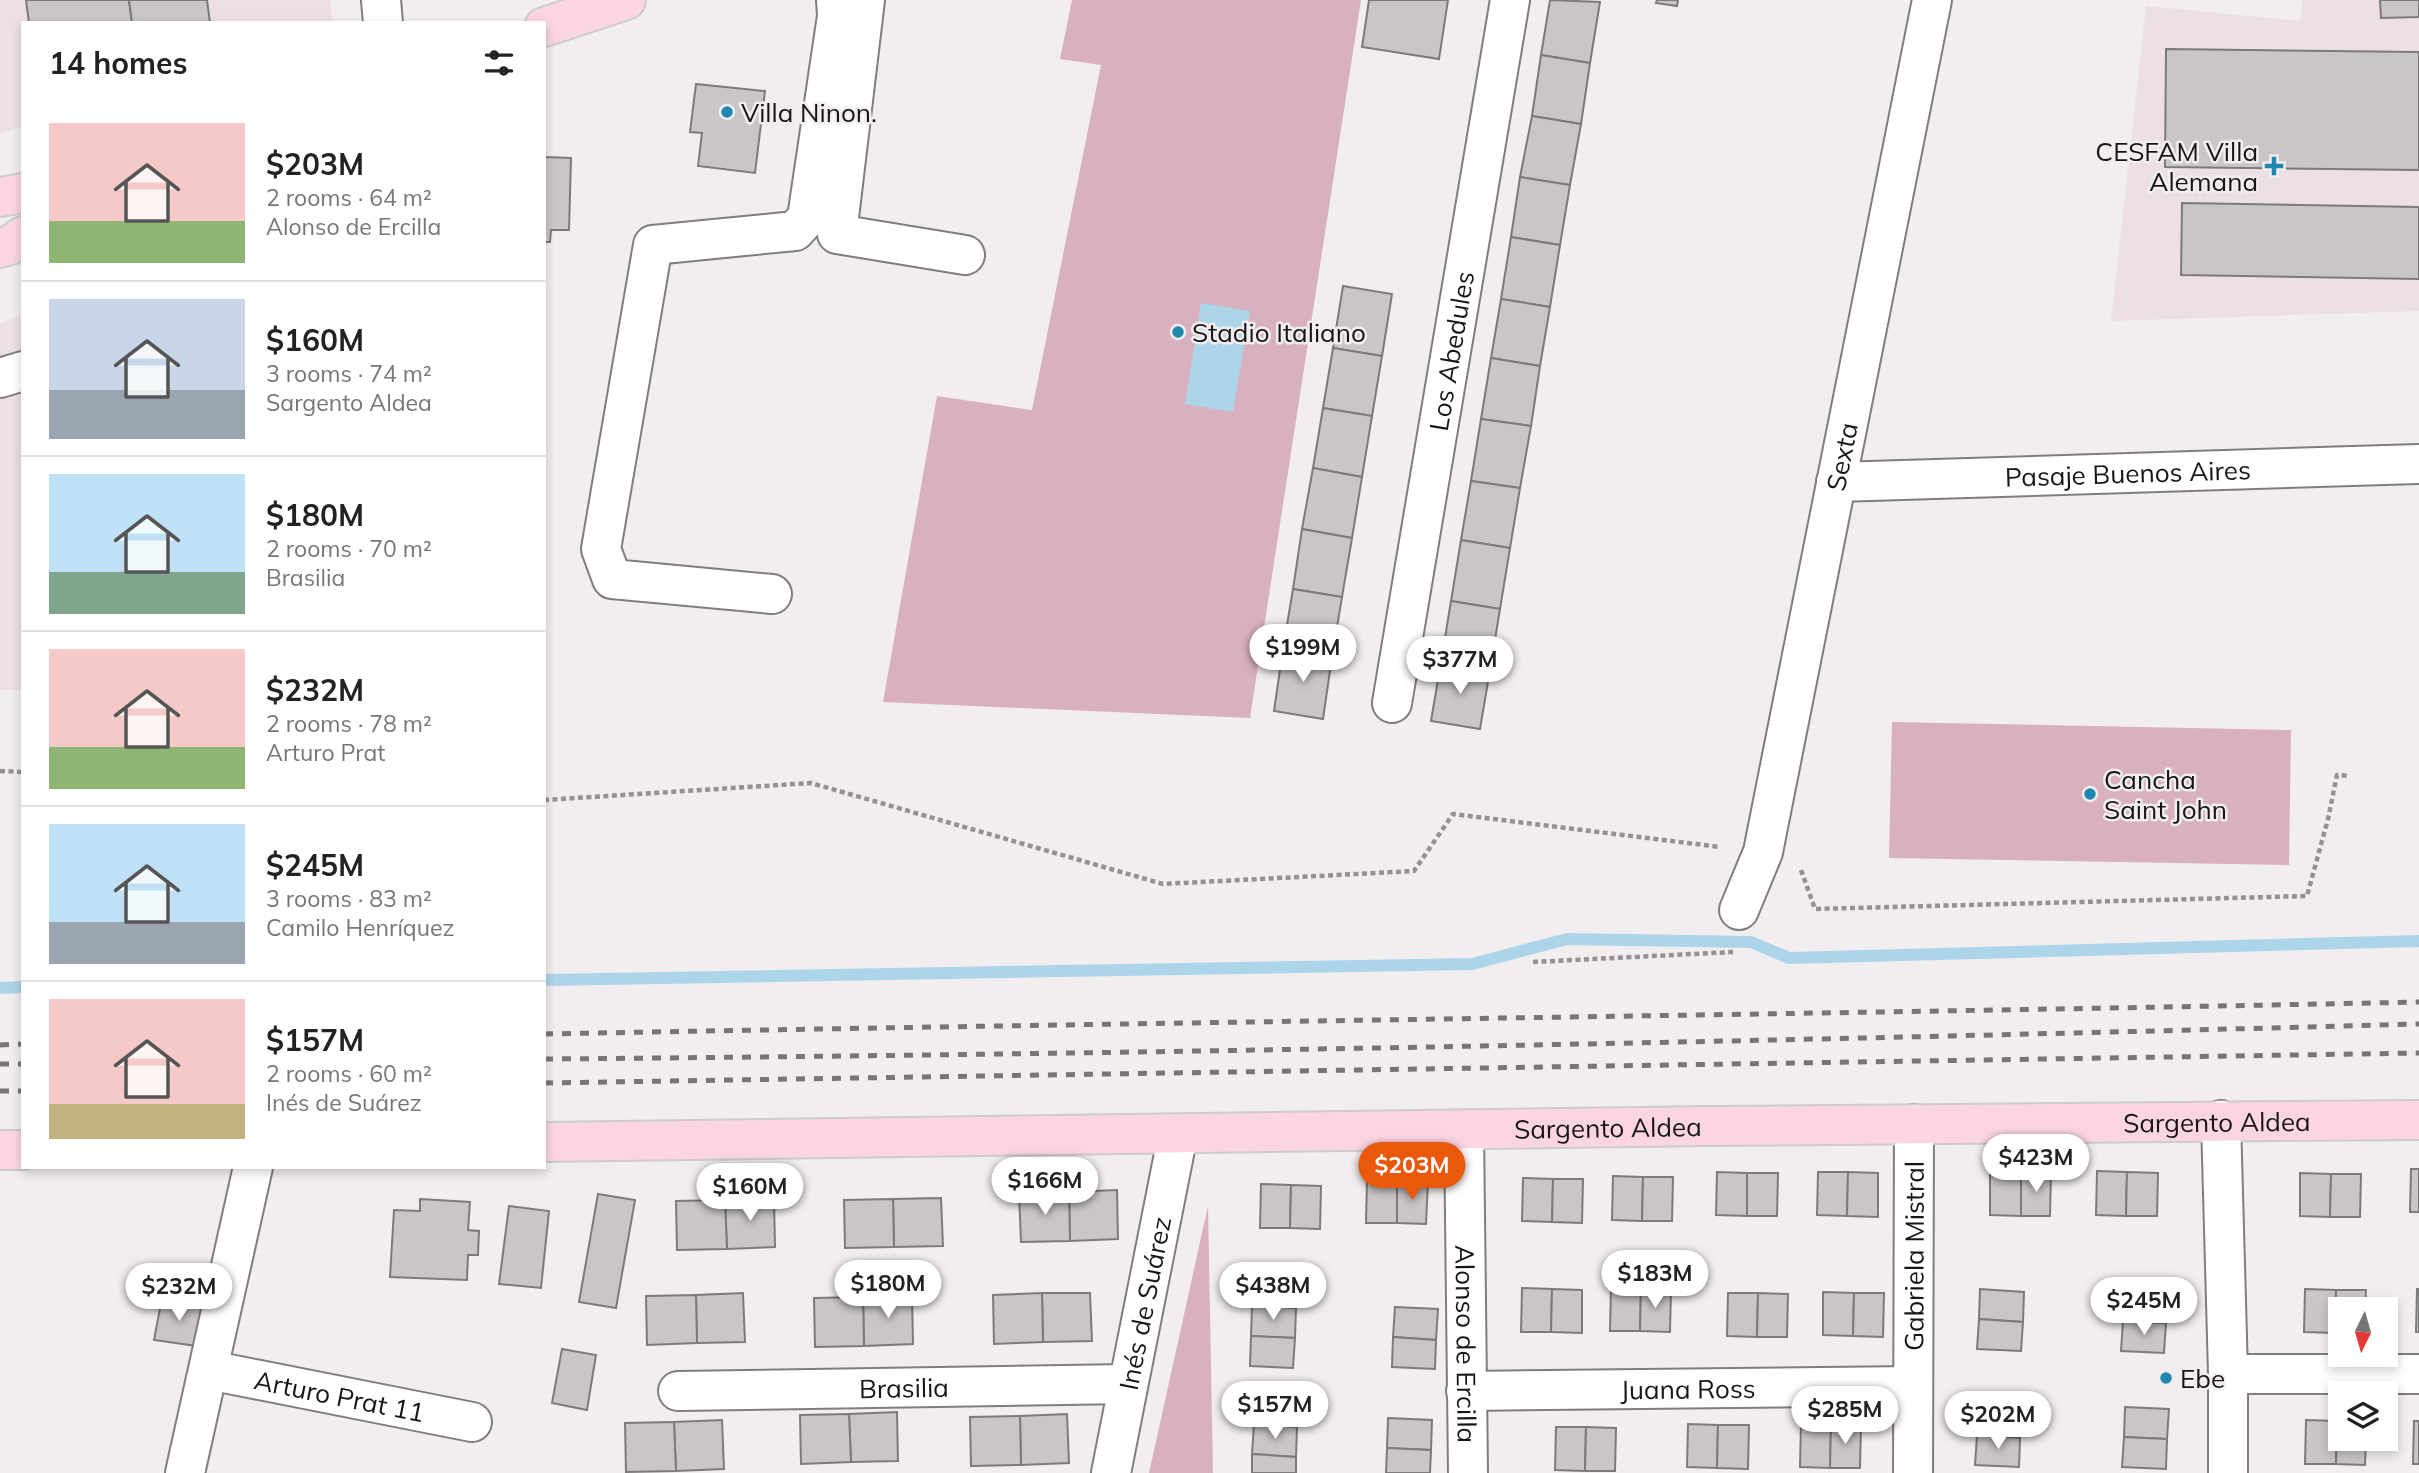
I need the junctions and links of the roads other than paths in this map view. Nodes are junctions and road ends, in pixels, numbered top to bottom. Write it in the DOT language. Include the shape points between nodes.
graph roads {
  1 [pos="380,0"];
  2 [pos="626,0"];
  3 [pos="836,0"];
  4 [pos="864,0"];
  5 [pos="1510,0"];
  6 [pos="1932,0"];
  7 [pos="383,21"];
  8 [pos="546,26"];
  9 [pos="21,193"];
  10 [pos="0,197"];
  11 [pos="21,237"];
  12 [pos="0,247"];
  13 [pos="965,255"];
  14 [pos="21,372"];
  15 [pos="0,378"];
  16 [pos="2419,464"];
  17 [pos="1836,482"];
  18 [pos="772,594"];
  19 [pos="1392,703"];
  20 [pos="1739,910"];
  21 [pos="2221,1120"];
  22 [pos="2419,1120"];
  23 [pos="1914,1124"];
  24 [pos="1464,1130"];
  25 [pos="1178,1134"];
  26 [pos="546,1142"];
  27 [pos="0,1150"];
  28 [pos="21,1150"];
  29 [pos="253,1169"];
  30 [pos="209,1370"];
  31 [pos="2228,1374"];
  32 [pos="2419,1374"];
  33 [pos="1128,1384"];
  34 [pos="1912,1386"];
  35 [pos="678,1391"];
  36 [pos="1466,1391"];
  37 [pos="472,1422"];
  38 [pos="185,1473"];
  39 [pos="1111,1473"];
  40 [pos="1468,1473"];
  41 [pos="1913,1473"];
  42 [pos="2228,1473"];
  1 -- 7 [label="street"];
  2 -- 8 [label="main road"];
  3 -- 18 [label="street" via="807,218 794,231 653,245 601,549 612,579"];
  4 -- 13 [label="street" via="836,234"];
  5 -- 19 [label="street, Los Abedules"];
  6 -- 17 [label="street, Sexta"];
  9 -- 10 [label="main road"];
  11 -- 12 [label="main road"];
  14 -- 15 [label="street"];
  16 -- 17 [label="street, Pasaje Buenos Aires"];
  17 -- 20 [label="street, Sexta" via="1763,852"];
  21 -- 22 [label="main road, Sargento Aldea"];
  21 -- 23 [label="main road, Sargento Aldea"];
  21 -- 31 [label="street"];
  23 -- 24 [label="main road, Sargento Aldea"];
  23 -- 34 [label="street, Gabriela Mistral"];
  24 -- 25 [label="main road, Sargento Aldea"];
  24 -- 36 [label="street, Alonso de Ercilla"];
  25 -- 26 [label="main road, Sargento Aldea"];
  25 -- 33 [label="street, Inés de Suárez"];
  27 -- 28 [label="main road"];
  29 -- 30 [label="street"];
  30 -- 37 [label="street, Arturo Prat 11"];
  30 -- 38 [label="street"];
  31 -- 32 [label="street"];
  31 -- 42 [label="street"];
  33 -- 35 [label="street, Brasilia"];
  33 -- 39 [label="street, Inés de Suárez"];
  34 -- 36 [label="street, Juana Ross"];
  34 -- 41 [label="street, Gabriela Mistral"];
  36 -- 40 [label="street, Alonso de Ercilla"];
}
